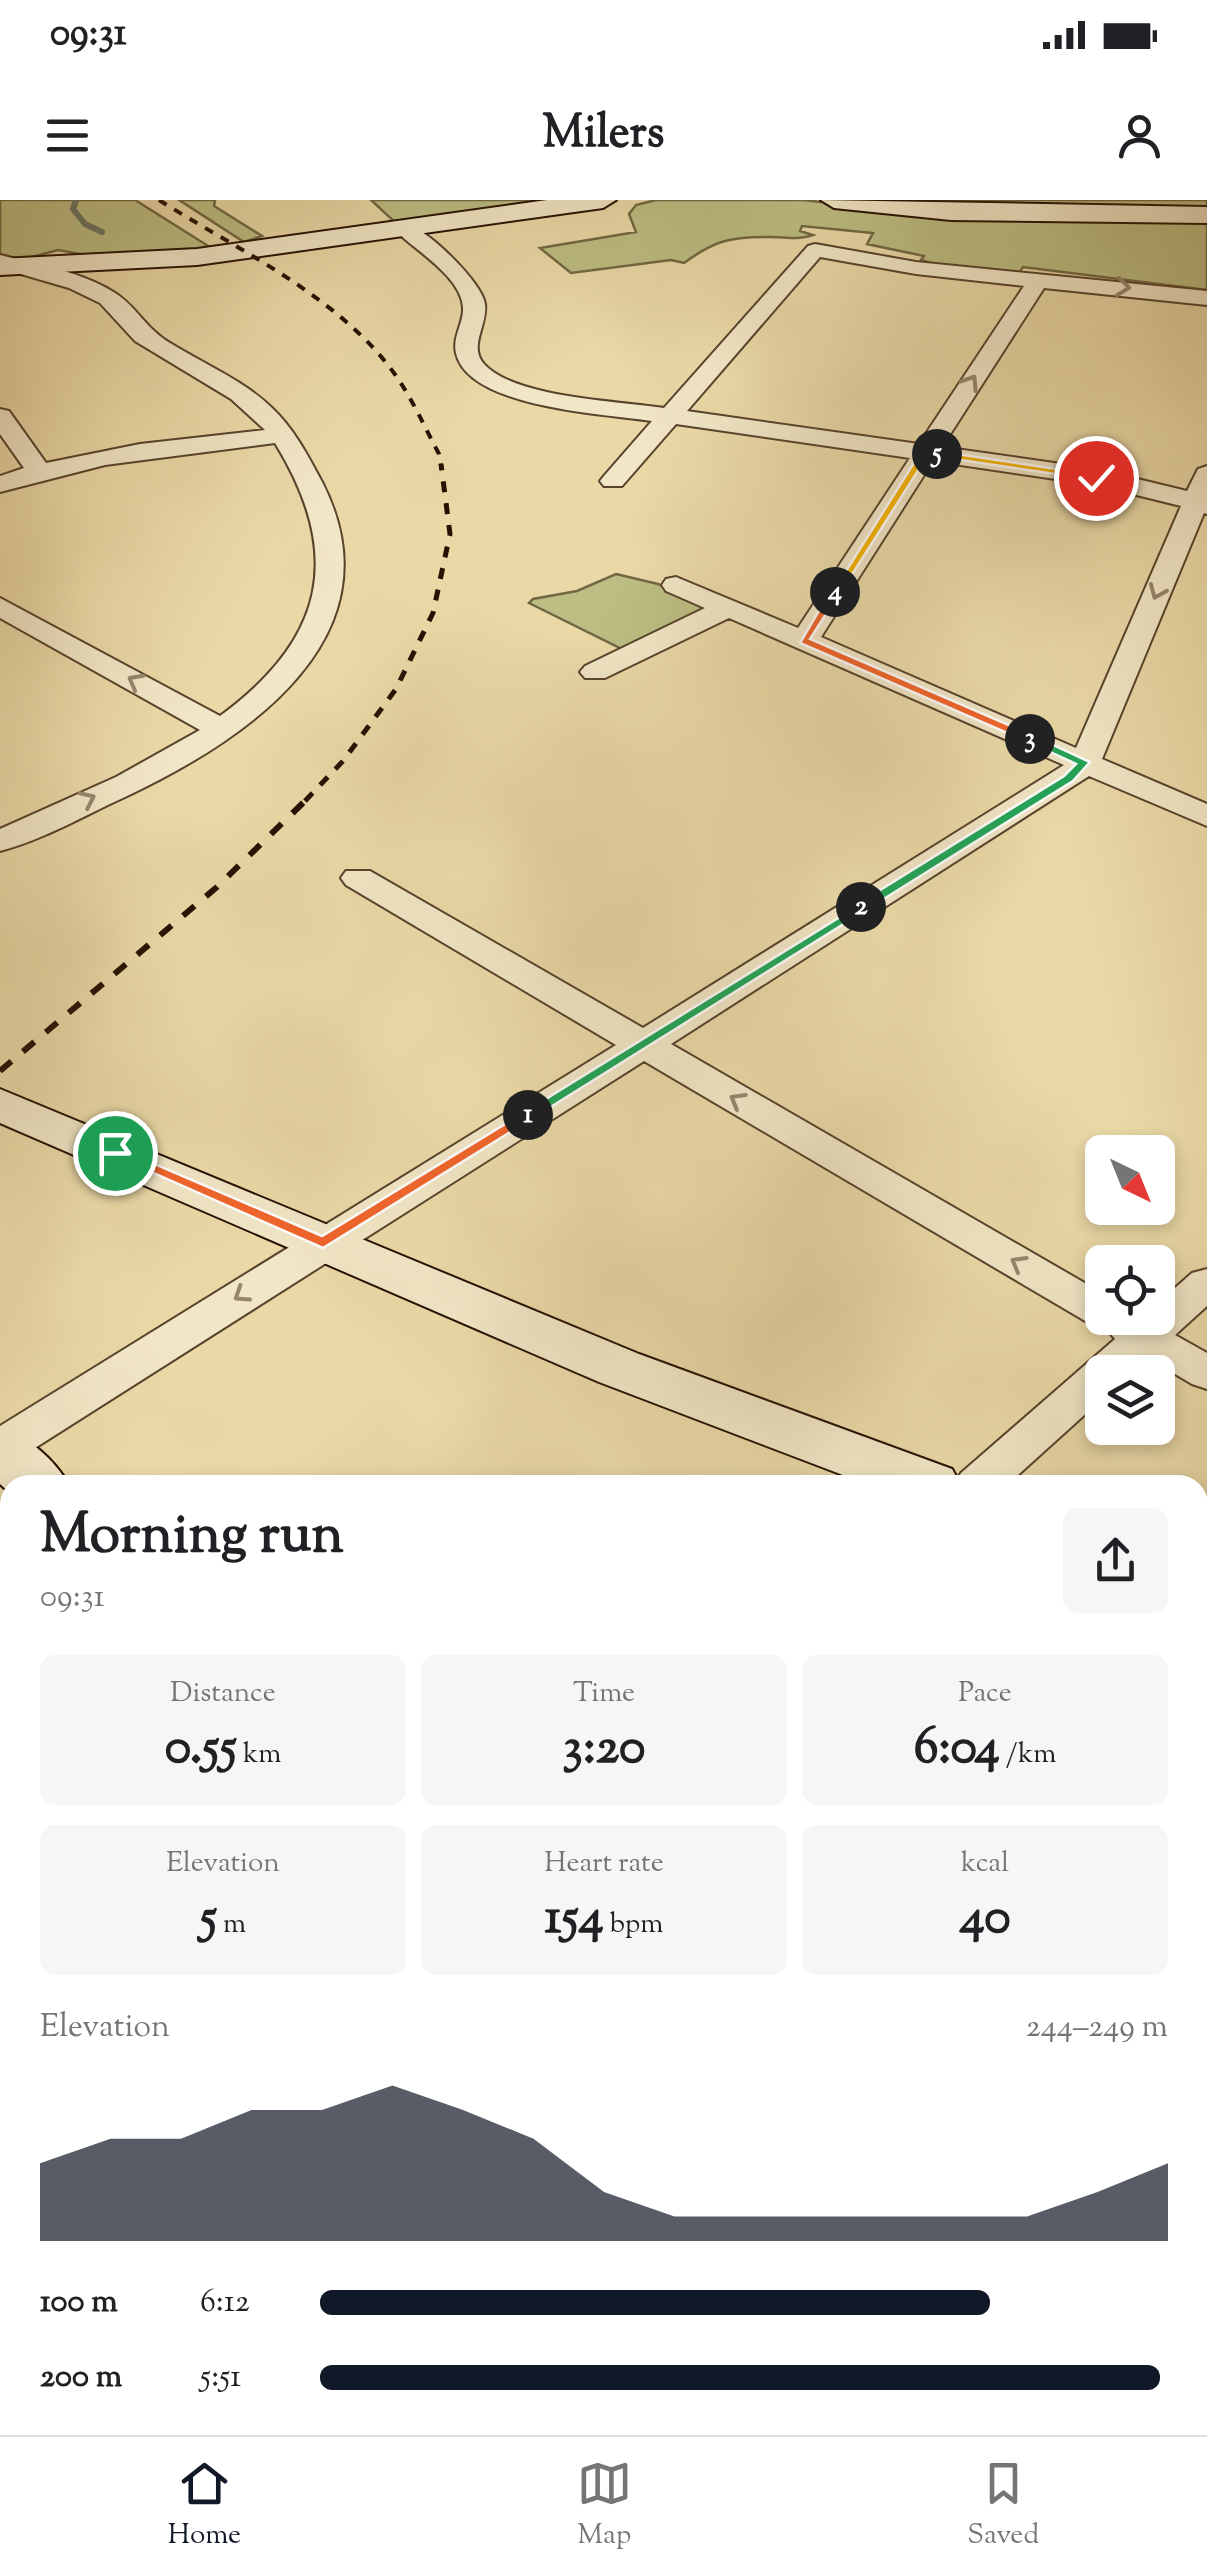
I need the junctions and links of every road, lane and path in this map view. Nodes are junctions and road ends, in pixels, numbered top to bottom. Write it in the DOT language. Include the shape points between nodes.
graph roads {
  1 [pos="603,200"];
  2 [pos="834,200"];
  3 [pos="1207,215"];
  4 [pos="406,229"];
  5 [pos="4,270"];
  6 [pos="1039,279"];
  7 [pos="1207,298"];
  8 [pos="0,416"];
  9 [pos="672,416"];
  10 [pos="284,435"];
  11 [pos="925,452"];
  12 [pos="40,471"];
  13 [pos="1207,474"];
  14 [pos="613,481"];
  15 [pos="0,484"];
  16 [pos="1201,504"];
  17 [pos="676,585"];
  18 [pos="728,608"];
  19 [pos="8,618"];
  20 [pos="804,640"];
  21 [pos="595,672"];
  22 [pos="220,728"];
  23 [pos="1084,762"];
  24 [pos="1207,816"];
  25 [pos="0,840"];
  26 [pos="358,878"];
  27 [pos="641,1044"];
  28 [pos="0,1104"];
  29 [pos="323,1242"];
  30 [pos="1207,1283"];
  31 [pos="1175,1301"];
  32 [pos="1085,1302"];
  33 [pos="1143,1335"];
  34 [pos="1207,1373"];
  35 [pos="1085,1391"];
  36 [pos="0,1449"];
  37 [pos="28,1475"];
  38 [pos="904,1475"];
  39 [pos="988,1475"];
  1 -- 4 [label="street"];
  2 -- 3 [label="street" via="951,212"];
  4 -- 5 [label="street" via="158,260"];
  4 -- 9 [label="street" via="472,298 466,350 477,370 552,399"];
  5 -- 10 [label="street" via="84,286 113,300 140,334 233,389"];
  6 -- 7 [label="street, one-way"];
  6 -- 9 [label="street" via="815,250"];
  11 -- 6 [label="street, one-way"];
  8 -- 12 [label="street"];
  9 -- 11 [label="street"];
  9 -- 14 [label="street"];
  10 -- 12 [label="street" via="127,453"];
  10 -- 22 [label="street" via="322,505 331,535 332,586 308,643 275,682"];
  11 -- 16 [label="street" via="1096,478"];
  11 -- 20 [label="street"];
  12 -- 15 [label="street"];
  13 -- 16 [label="street"];
  16 -- 23 [label="street, one-way"];
  17 -- 18 [label="street"];
  18 -- 20 [label="street"];
  18 -- 21 [label="street"];
  22 -- 19 [label="street, one-way"];
  20 -- 23 [label="street"];
  25 -- 22 [label="street, one-way" via="145,772"];
  23 -- 24 [label="street"];
  23 -- 27 [label="street" via="1069,778"];
  26 -- 27 [label="street"];
  27 -- 29 [label="street"];
  32 -- 27 [label="street, one-way"];
  28 -- 29 [label="street"];
  29 -- 36 [label="street, one-way"];
  29 -- 38 [label="street" via="619,1368"];
  30 -- 31 [label="street"];
  33 -- 34 [label="street"];
  35 -- 39 [label="street"];
  36 -- 37 [label="street"];
}
